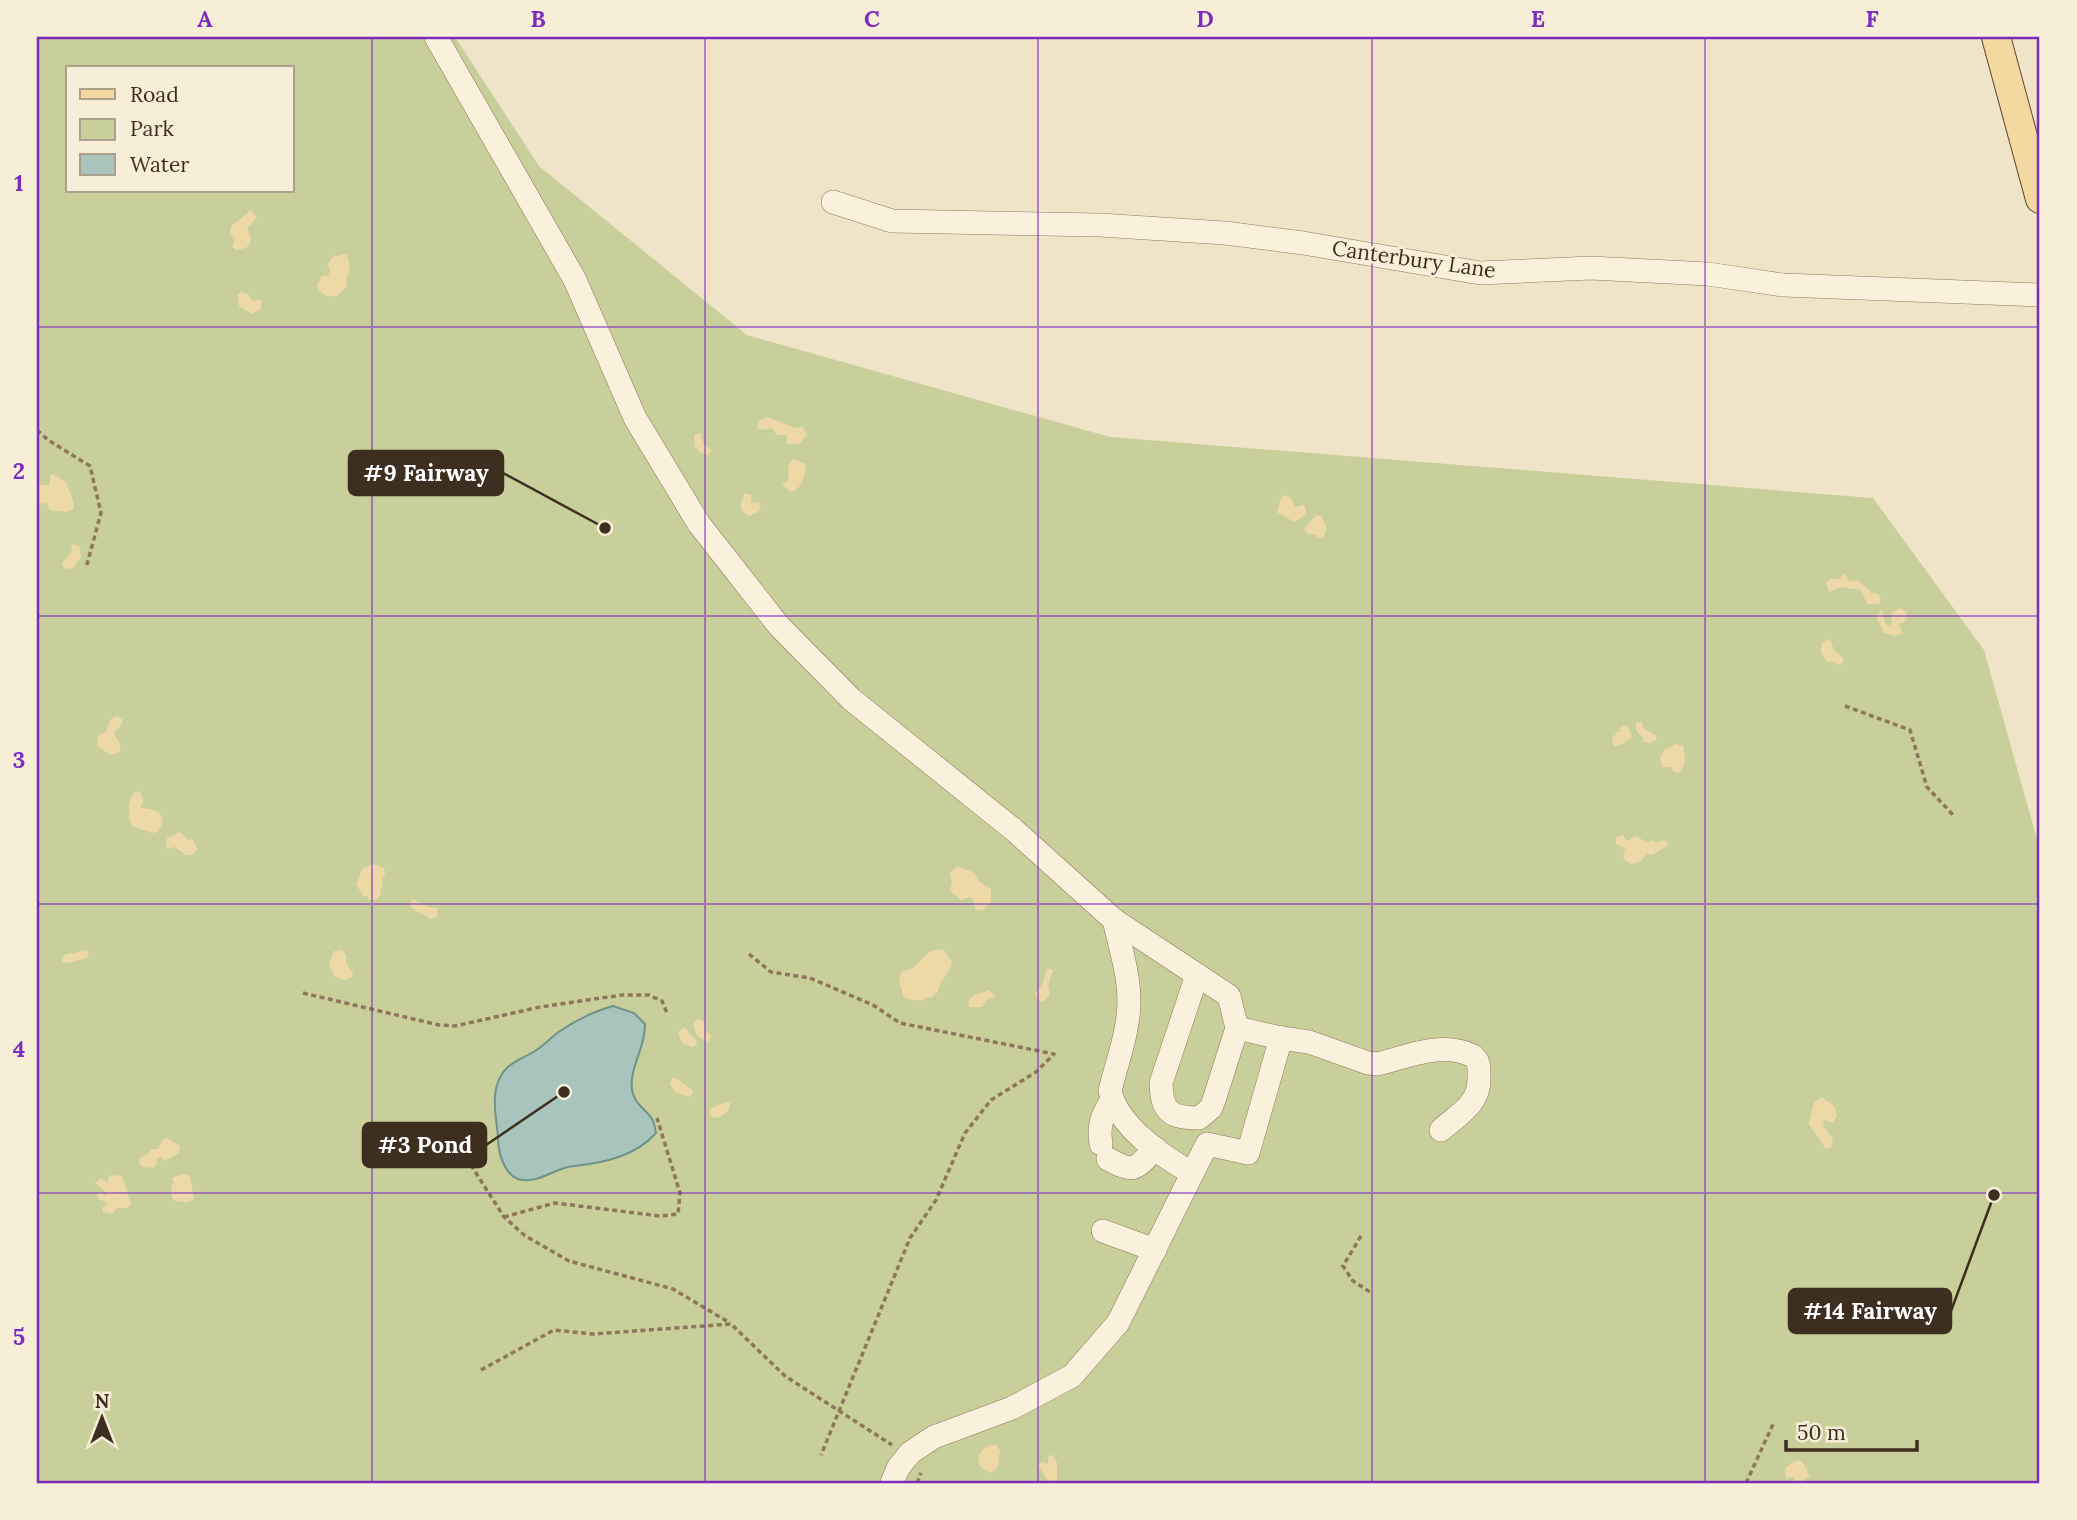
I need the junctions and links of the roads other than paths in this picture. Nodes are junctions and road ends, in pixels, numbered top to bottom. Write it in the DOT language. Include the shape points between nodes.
graph roads {
  1 [pos="436,37"];
  2 [pos="1996,37"];
  3 [pos="2040,200"];
  4 [pos="833,202"];
  5 [pos="2040,295"];
  6 [pos="1114,920"];
  7 [pos="1197,975"];
  8 [pos="1237,1028"];
  9 [pos="1282,1038"];
  10 [pos="1112,1100"];
  11 [pos="1199,1118"];
  12 [pos="1441,1130"];
  13 [pos="1207,1144"];
  14 [pos="1155,1148"];
  15 [pos="1192,1173"];
  16 [pos="1103,1231"];
  17 [pos="1155,1250"];
  18 [pos="892,1483"];
  1 -- 6 [label="street" via="576,280 635,418 699,524 779,626 851,699 1014,830"];
  2 -- 3 [label="main road"];
  4 -- 5 [label="street, Canterbury Lane" via="892,221 1225,233 1480,273 1591,268 1708,274 1783,285"];
  6 -- 7 [label="street"];
  6 -- 10 [label="street" via="1129,999"];
  7 -- 8 [label="street" via="1229,996"];
  7 -- 11 [label="street" via="1161,1083 1162,1101 1169,1112"];
  8 -- 9 [label="street"];
  8 -- 11 [label="street" via="1211,1108"];
  9 -- 12 [label="street" via="1378,1064 1442,1049 1474,1056 1479,1066 1477,1098"];
  9 -- 13 [label="street" via="1248,1153"];
  10 -- 14 [label="street" via="1120,1115"];
  10 -- 14 [label="street" via="1098,1131 1105,1152 1126,1169 1142,1162"];
  11 -- 13 [label="street"];
  13 -- 15 [label="street"];
  14 -- 15 [label="street"];
  15 -- 17 [label="street"];
  16 -- 17 [label="street"];
  17 -- 18 [label="street" via="1118,1323 1072,1376 1012,1408 934,1437 908,1455"];
}
